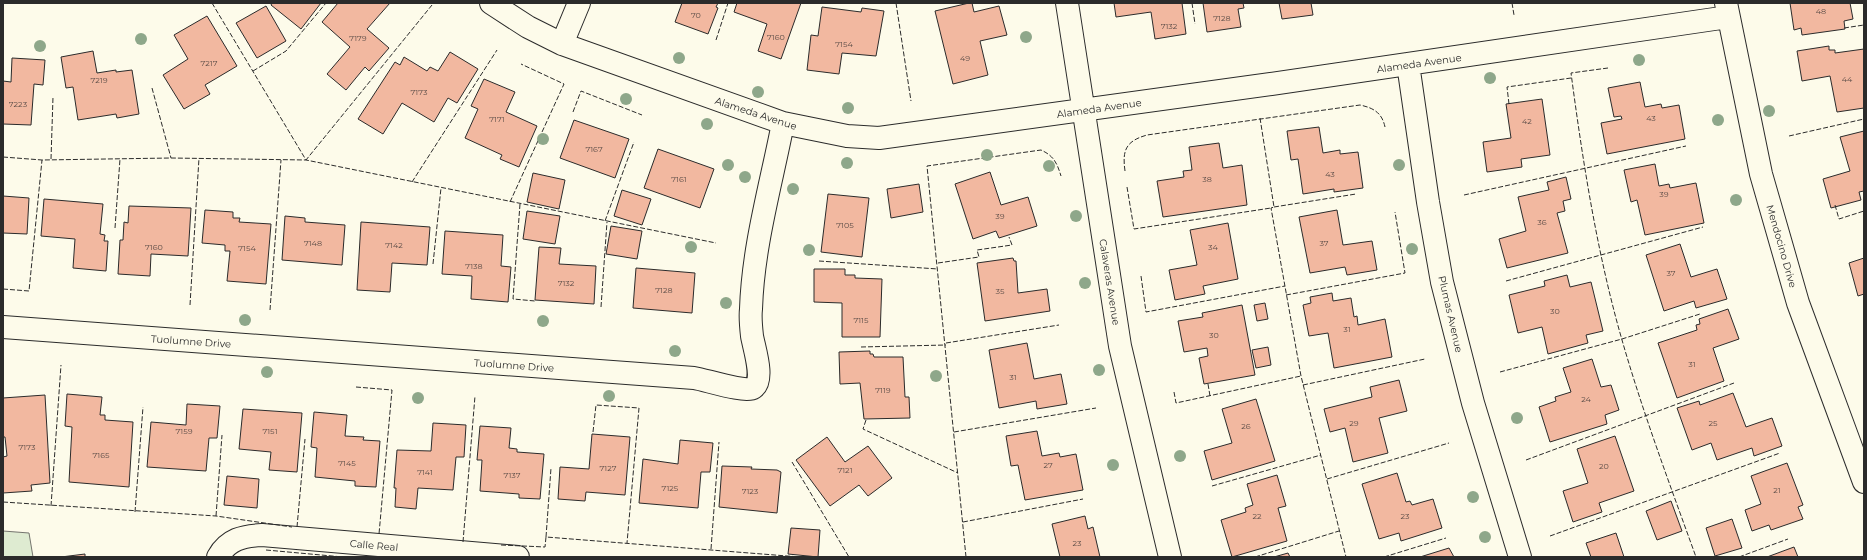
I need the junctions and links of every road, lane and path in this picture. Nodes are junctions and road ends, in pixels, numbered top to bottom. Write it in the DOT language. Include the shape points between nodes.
graph roads {
  1 [pos="491,3"];
  2 [pos="579,3"];
  3 [pos="1068,3"];
  4 [pos="1726,10"];
  5 [pos="562,44"];
  6 [pos="1408,64"];
  7 [pos="1084,110"];
  8 [pos="783,123"];
  9 [pos="3,327"];
  10 [pos="1864,482"];
  11 [pos="225,549"];
  12 [pos="518,557"];
  13 [pos="1170,557"];
  14 [pos="1520,557"];
  1 -- 5 [label="street, Alameda Avenue" via="528,27"];
  2 -- 5 [label="street"];
  3 -- 7 [label="street, Calaveras Avenue"];
  4 -- 6 [label="street, Alameda Avenue"];
  4 -- 10 [label="street, Mendocino Drive" via="1761,174 1786,261 1809,333"];
  5 -- 8 [label="street, Alameda Avenue"];
  6 -- 7 [label="street, Alameda Avenue"];
  6 -- 14 [label="street, Plumas Avenue" via="1442,282 1473,403"];
  7 -- 8 [label="street, Alameda Avenue" via="879,138 840,135"];
  7 -- 13 [label="street, Calaveras Avenue" via="1120,346"];
  8 -- 9 [label="street, Tuolumne Drive" via="761,224 752,283 752,335 758,364 757,384 752,389 745,390 694,378"];
  11 -- 12 [label="street, Calle Real" via="246,536 262,535"];
}
